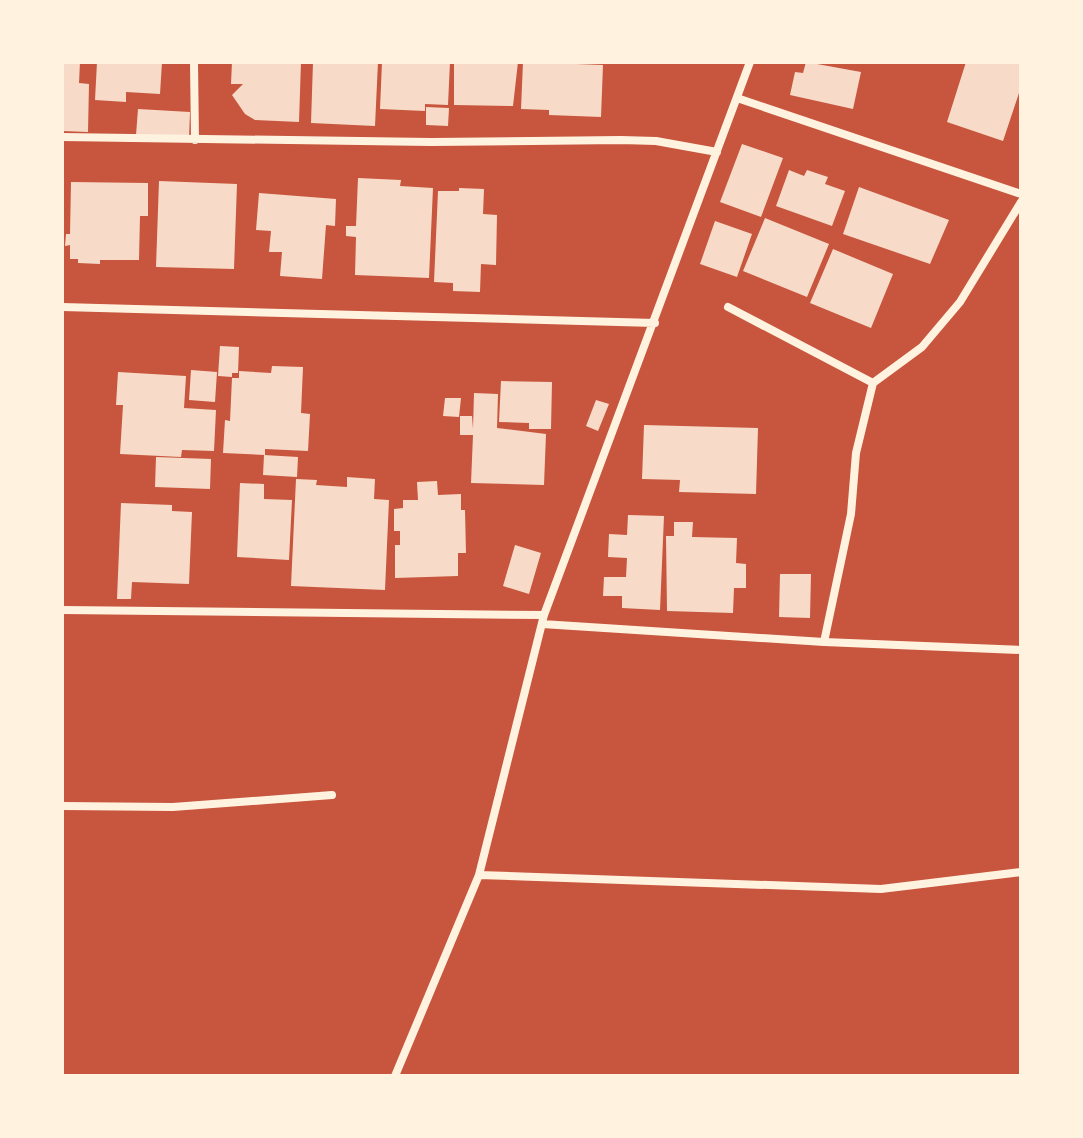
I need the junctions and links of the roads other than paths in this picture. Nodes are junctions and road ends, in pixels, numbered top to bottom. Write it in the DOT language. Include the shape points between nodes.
graph roads {
  1 [pos="194,62"];
  2 [pos="750,62"];
  3 [pos="737,98"];
  4 [pos="62,137"];
  5 [pos="195,140"];
  6 [pos="717,152"];
  7 [pos="1021,194"];
  8 [pos="1021,202"];
  9 [pos="62,307"];
  10 [pos="728,307"];
  11 [pos="655,323"];
  12 [pos="873,383"];
  13 [pos="62,610"];
  14 [pos="543,620"];
  15 [pos="824,642"];
  16 [pos="1021,650"];
  17 [pos="332,795"];
  18 [pos="62,806"];
  19 [pos="1021,872"];
  20 [pos="479,875"];
  21 [pos="395,1076"];
  1 -- 5 [label="street"];
  2 -- 3 [label="street"];
  3 -- 6 [label="street"];
  3 -- 7 [label="street"];
  4 -- 5 [label="street"];
  5 -- 6 [label="street" via="621,140"];
  6 -- 11 [label="street"];
  8 -- 12 [label="street" via="960,302 922,347"];
  9 -- 11 [label="street"];
  10 -- 12 [label="street"];
  11 -- 14 [label="street"];
  12 -- 15 [label="street"];
  13 -- 14 [label="street"];
  14 -- 15 [label="street"];
  14 -- 20 [label="street"];
  15 -- 16 [label="street"];
  17 -- 18 [label="street" via="173,807"];
  19 -- 20 [label="street" via="881,889"];
  20 -- 21 [label="street"];
}
